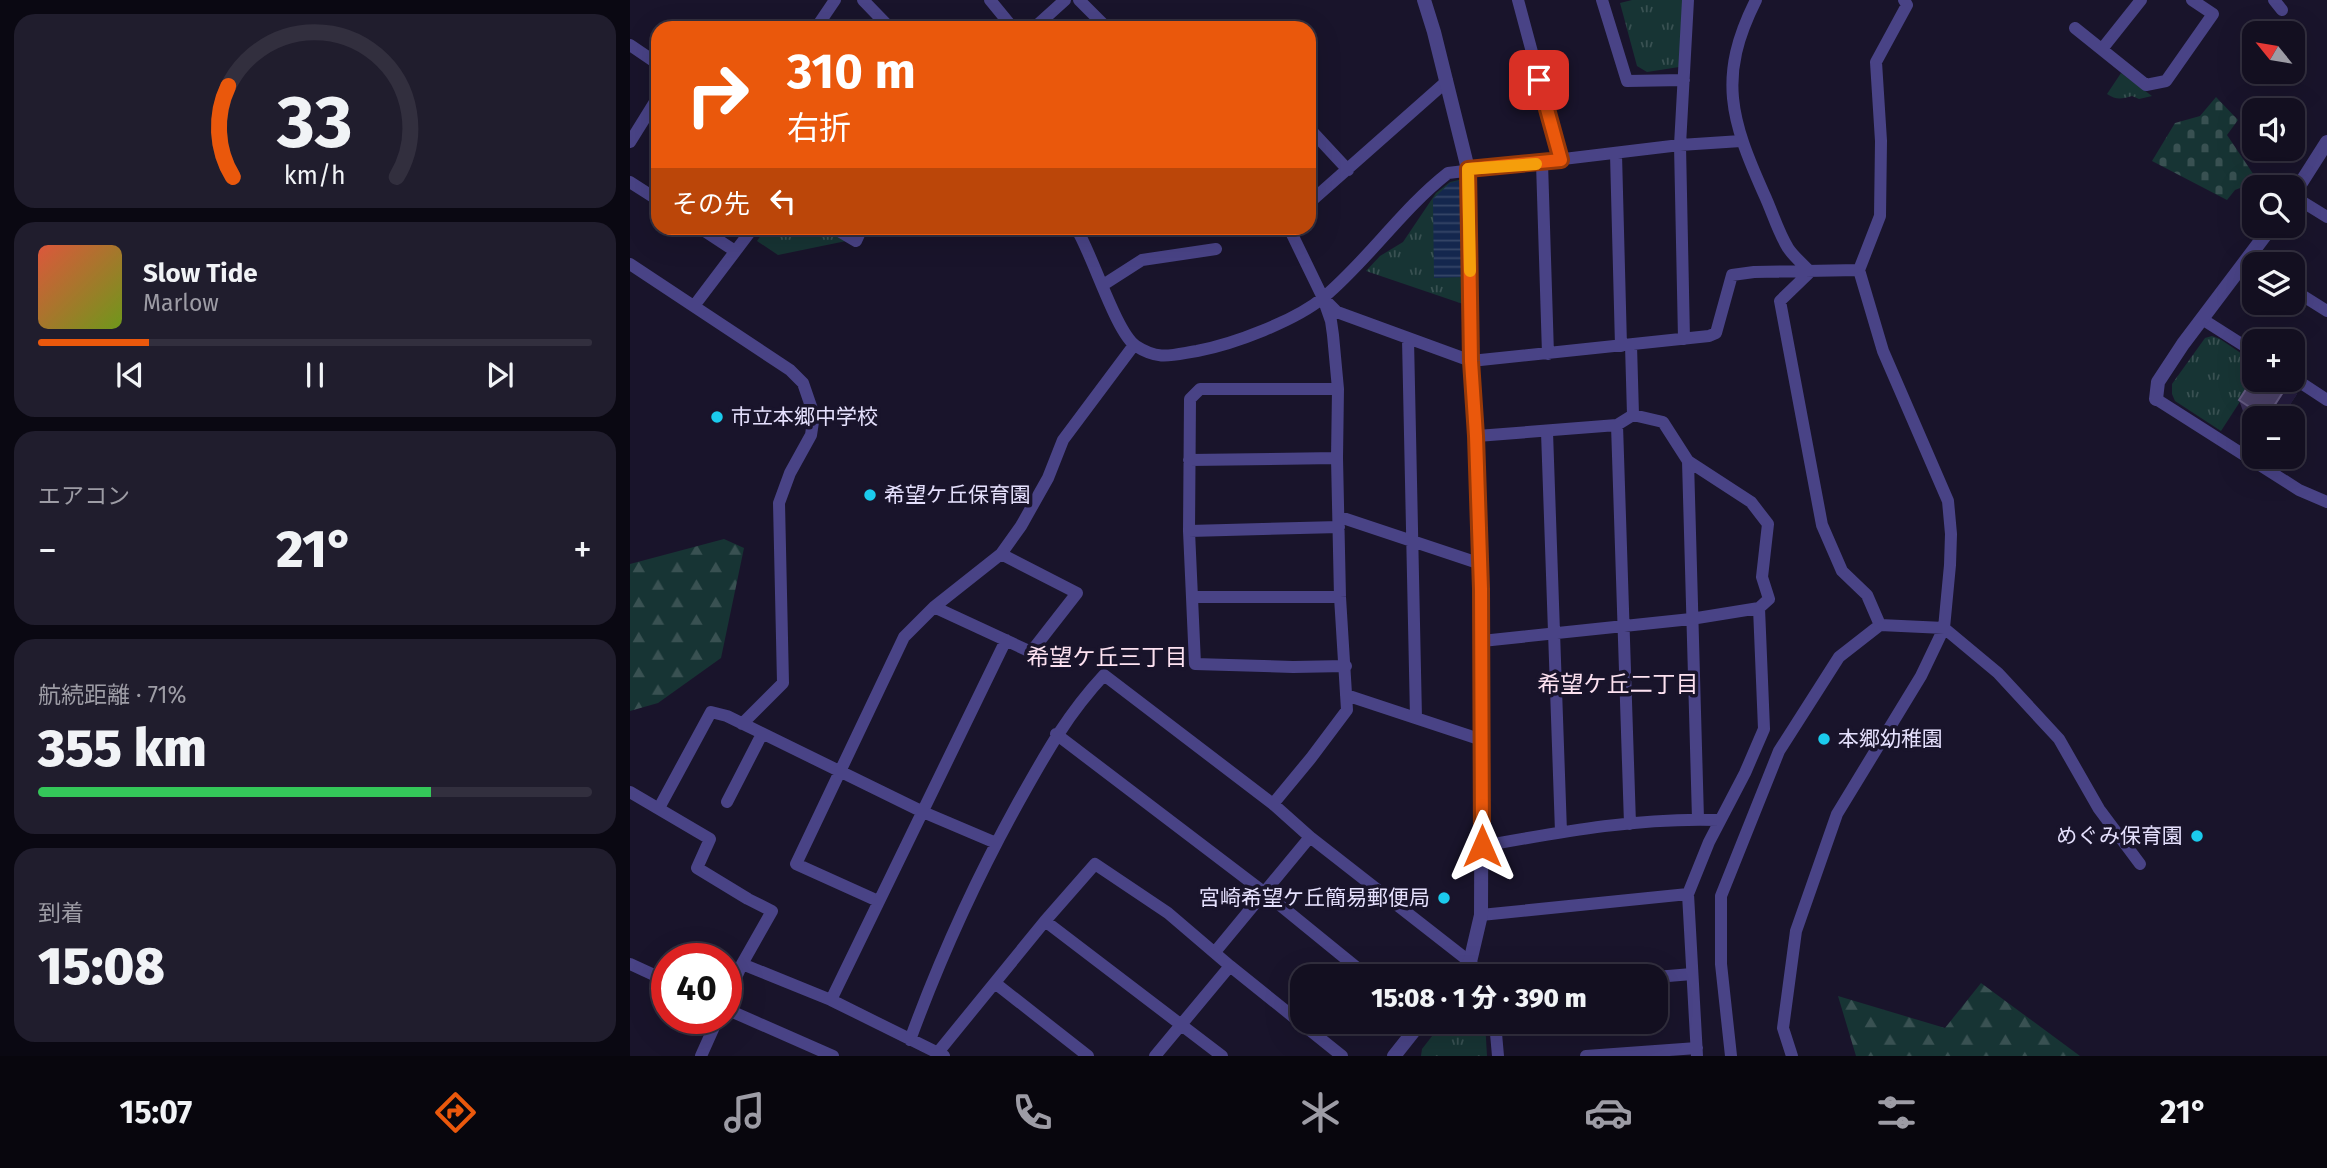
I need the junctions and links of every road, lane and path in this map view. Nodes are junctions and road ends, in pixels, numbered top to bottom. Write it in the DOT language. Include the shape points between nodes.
graph roads {
  1 [pos="835,0"];
  2 [pos="863,0"];
  3 [pos="990,0"];
  4 [pos="1065,0"];
  5 [pos="1079,0"];
  6 [pos="1424,0"];
  7 [pos="1518,0"];
  8 [pos="1602,0"];
  9 [pos="1688,0"];
  10 [pos="1756,0"];
  11 [pos="1904,0"];
  12 [pos="2141,0"];
  13 [pos="2192,0"];
  14 [pos="821,21"];
  15 [pos="883,21"];
  16 [pos="1007,21"];
  17 [pos="1042,21"];
  18 [pos="1100,21"];
  19 [pos="2075,28"];
  20 [pos="630,46"];
  21 [pos="2102,49"];
  22 [pos="651,60"];
  23 [pos="1684,80"];
  24 [pos="1447,81"];
  25 [pos="651,108"];
  26 [pos="1316,136"];
  27 [pos="1741,141"];
  28 [pos="630,142"];
  29 [pos="2327,142"];
  30 [pos="1680,145"];
  31 [pos="1616,154"];
  32 [pos="1561,160"];
  33 [pos="1542,163"];
  34 [pos="1468,169"];
  35 [pos="1348,170"];
  36 [pos="2305,177"];
  37 [pos="630,182"];
  38 [pos="651,196"];
  39 [pos="1316,197"];
  40 [pos="2305,204"];
  41 [pos="2327,218"];
  42 [pos="711,235"];
  43 [pos="748,235"];
  44 [pos="846,235"];
  45 [pos="859,235"];
  46 [pos="1079,235"];
  47 [pos="1292,235"];
  48 [pos="1216,249"];
  49 [pos="735,251"];
  50 [pos="630,264"];
  51 [pos="1859,270"];
  52 [pos="1810,272"];
  53 [pos="2242,272"];
  54 [pos="1103,285"];
  55 [pos="2305,297"];
  56 [pos="1323,298"];
  57 [pos="694,306"];
  58 [pos="2327,311"];
  59 [pos="2202,319"];
  60 [pos="1408,339"];
  61 [pos="1684,339"];
  62 [pos="2242,344"];
  63 [pos="1133,345"];
  64 [pos="1626,345"];
  65 [pos="1548,354"];
  66 [pos="1471,361"];
  67 [pos="2305,386"];
  68 [pos="1338,389"];
  69 [pos="2156,399"];
  70 [pos="2327,400"];
  71 [pos="1633,415"];
  72 [pos="1617,425"];
  73 [pos="1547,432"];
  74 [pos="1476,436"];
  75 [pos="1337,458"];
  76 [pos="1189,460"];
  77 [pos="1688,461"];
  78 [pos="2327,502"];
  79 [pos="1339,522"];
  80 [pos="1189,531"];
  81 [pos="1412,540"];
  82 [pos="1000,554"];
  83 [pos="1480,564"];
  84 [pos="1192,597"];
  85 [pos="1340,597"];
  86 [pos="934,607"];
  87 [pos="1759,608"];
  88 [pos="1691,618"];
  89 [pos="1881,625"];
  90 [pos="1623,626"];
  91 [pos="1944,628"];
  92 [pos="1555,633"];
  93 [pos="1006,640"];
  94 [pos="1482,641"];
  95 [pos="1346,666"];
  96 [pos="1346,695"];
  97 [pos="1416,718"];
  98 [pos="742,724"];
  99 [pos="762,734"];
  100 [pos="1056,734"];
  101 [pos="1482,740"];
  102 [pos="840,772"];
  103 [pos="630,792"];
  104 [pos="727,802"];
  105 [pos="1273,804"];
  106 [pos="659,808"];
  107 [pos="923,812"];
  108 [pos="1699,819"];
  109 [pos="1720,820"];
  110 [pos="1630,824"];
  111 [pos="1562,832"];
  112 [pos="1310,836"];
  113 [pos="996,843"];
  114 [pos="1482,846"];
  115 [pos="2140,864"];
  116 [pos="1265,893"];
  117 [pos="1688,894"];
  118 [pos="878,901"];
  119 [pos="1481,915"];
  120 [pos="1045,921"];
  121 [pos="1215,952"];
  122 [pos="1470,962"];
  123 [pos="630,964"];
  124 [pos="742,964"];
  125 [pos="1352,964"];
  126 [pos="1230,966"];
  127 [pos="651,974"];
  128 [pos="1692,974"];
  129 [pos="1668,976"];
  130 [pos="995,983"];
  131 [pos="831,1000"];
  132 [pos="742,1016"];
  133 [pos="1181,1023"];
  134 [pos="711,1034"];
  135 [pos="1411,1034"];
  136 [pos="1496,1034"];
  137 [pos="910,1040"];
  138 [pos="1697,1052"];
  139 [pos="939,1054"];
  140 [pos="701,1056"];
  141 [pos="833,1056"];
  142 [pos="1088,1056"];
  143 [pos="1155,1056"];
  144 [pos="1222,1056"];
  145 [pos="1342,1056"];
  146 [pos="1394,1056"];
  147 [pos="1498,1056"];
  148 [pos="1586,1056"];
  149 [pos="1731,1056"];
  150 [pos="1792,1056"];
  1 -- 14 [label="street"];
  2 -- 15 [label="street"];
  3 -- 16 [label="street"];
  4 -- 17 [label="street"];
  5 -- 18 [label="street"];
  6 -- 24 [label="street"];
  7 -- 32 [label="street"];
  8 -- 23 [label="street" via="1627,81"];
  9 -- 23 [label="street"];
  10 -- 27 [label="street" via="1734,60 1732,105"];
  11 -- 51 [label="street" via="1906,5 1876,62 1880,216"];
  12 -- 21 [label="street"];
  13 -- 21 [label="street" via="2213,14 2166,81 2146,85"];
  19 -- 21 [label="street"];
  20 -- 22 [label="street"];
  23 -- 30 [label="street"];
  24 -- 34 [label="street"];
  24 -- 35 [label="street"];
  25 -- 28 [label="street"];
  26 -- 35 [label="street"];
  27 -- 30 [label="street"];
  27 -- 52 [label="street" via="1788,248"];
  29 -- 36 [label="street"];
  30 -- 31 [label="street"];
  30 -- 61 [label="street"];
  31 -- 32 [label="street"];
  31 -- 64 [label="street"];
  32 -- 33 [label="street"];
  33 -- 34 [label="street"];
  33 -- 65 [label="street"];
  34 -- 56 [label="street" via="1448,173 1426,191"];
  34 -- 66 [label="street"];
  35 -- 39 [label="street"];
  37 -- 38 [label="street"];
  40 -- 41 [label="street"];
  42 -- 49 [label="street"];
  43 -- 49 [label="street"];
  44 -- 45 [label="street" via="856,241"];
  46 -- 54 [label="street"];
  47 -- 56 [label="street"];
  48 -- 54 [label="street" via="1142,260"];
  49 -- 57 [label="street"];
  50 -- 57 [label="street"];
  51 -- 52 [label="street"];
  51 -- 91 [label="street" via="1883,351 1948,501 1951,534"];
  52 -- 61 [label="street" via="1732,275 1716,333"];
  52 -- 89 [label="street" via="1780,301 1822,525 1842,571 1867,594"];
  53 -- 59 [label="street"];
  54 -- 63 [label="street"];
  55 -- 58 [label="street"];
  56 -- 60 [label="street" via="1338,312"];
  56 -- 63 [label="street" via="1295,315 1215,348 1160,357"];
  56 -- 68 [label="street" via="1331,321"];
  57 -- 98 [label="street" via="790,370 803,383 814,415 811,435 779,503 783,683"];
  59 -- 62 [label="street"];
  59 -- 69 [label="street" via="2158,382"];
  60 -- 66 [label="street"];
  60 -- 81 [label="street"];
  61 -- 64 [label="street"];
  63 -- 82 [label="street" via="1063,440 1048,478"];
  64 -- 65 [label="street"];
  64 -- 71 [label="street"];
  65 -- 66 [label="street"];
  66 -- 74 [label="street"];
  67 -- 70 [label="street"];
  68 -- 75 [label="street"];
  68 -- 76 [label="street" via="1200,389 1190,399"];
  69 -- 78 [label="street" via="2299,490"];
  71 -- 72 [label="street"];
  71 -- 77 [label="street" via="1663,422"];
  72 -- 73 [label="street"];
  72 -- 90 [label="street"];
  73 -- 74 [label="street"];
  73 -- 92 [label="street"];
  74 -- 83 [label="street"];
  75 -- 76 [label="street"];
  75 -- 79 [label="street"];
  76 -- 80 [label="street"];
  77 -- 87 [label="street" via="1751,502 1766,521 1762,577 1769,599"];
  77 -- 88 [label="street"];
  79 -- 80 [label="street"];
  79 -- 81 [label="street"];
  79 -- 85 [label="street"];
  80 -- 84 [label="street"];
  81 -- 83 [label="street"];
  81 -- 97 [label="street"];
  82 -- 86 [label="street"];
  82 -- 93 [label="street" via="1077,593 1031,652"];
  83 -- 94 [label="street"];
  84 -- 85 [label="street"];
  84 -- 95 [label="street" via="1195,664"];
  85 -- 95 [label="street"];
  86 -- 93 [label="street"];
  86 -- 102 [label="street" via="904,637"];
  87 -- 88 [label="street"];
  87 -- 109 [label="street" via="1764,729"];
  88 -- 90 [label="street"];
  88 -- 108 [label="street"];
  89 -- 91 [label="street"];
  89 -- 149 [label="street" via="1839,657 1779,751 1721,896 1721,964"];
  90 -- 92 [label="street"];
  90 -- 110 [label="street"];
  91 -- 115 [label="street" via="1998,673 2059,739 2099,809"];
  91 -- 150 [label="street" via="1921,676 1837,814 1796,931 1783,1028"];
  92 -- 94 [label="street"];
  92 -- 111 [label="street"];
  93 -- 107 [label="street"];
  94 -- 101 [label="street"];
  95 -- 96 [label="street"];
  96 -- 97 [label="street"];
  96 -- 105 [label="street" via="1347,710"];
  97 -- 101 [label="street"];
  98 -- 99 [label="street"];
  98 -- 106 [label="street" via="711,712"];
  99 -- 102 [label="street"];
  99 -- 104 [label="street"];
  100 -- 105 [label="street" via="1104,675"];
  100 -- 113 [label="street"];
  100 -- 116 [label="street"];
  101 -- 114 [label="street"];
  102 -- 107 [label="street"];
  102 -- 118 [label="street" via="796,864"];
  103 -- 106 [label="street"];
  105 -- 112 [label="street"];
  106 -- 124 [label="street" via="710,839 696,868 772,911"];
  107 -- 113 [label="street"];
  107 -- 118 [label="street"];
  108 -- 109 [label="street"];
  108 -- 110 [label="street"];
  109 -- 117 [label="street"];
  110 -- 111 [label="street"];
  111 -- 114 [label="street"];
  112 -- 116 [label="street"];
  112 -- 122 [label="street"];
  113 -- 137 [label="street" via="931,981"];
  114 -- 119 [label="street"];
  116 -- 121 [label="street"];
  116 -- 125 [label="street"];
  117 -- 119 [label="street"];
  117 -- 128 [label="street"];
  118 -- 131 [label="street"];
  119 -- 122 [label="street"];
  120 -- 121 [label="street" via="1095,864 1168,913"];
  120 -- 130 [label="street"];
  120 -- 133 [label="street"];
  121 -- 126 [label="street"];
  123 -- 127 [label="street"];
  124 -- 131 [label="street"];
  126 -- 133 [label="street"];
  126 -- 145 [label="street"];
  128 -- 129 [label="street"];
  128 -- 138 [label="street"];
  130 -- 139 [label="street"];
  130 -- 142 [label="street"];
  131 -- 137 [label="street"];
  132 -- 141 [label="street"];
  133 -- 143 [label="street"];
  133 -- 144 [label="street"];
  134 -- 140 [label="street"];
  135 -- 146 [label="street"];
  136 -- 147 [label="street"];
  137 -- 139 [label="street"];
  138 -- 148 [label="street"];
}
